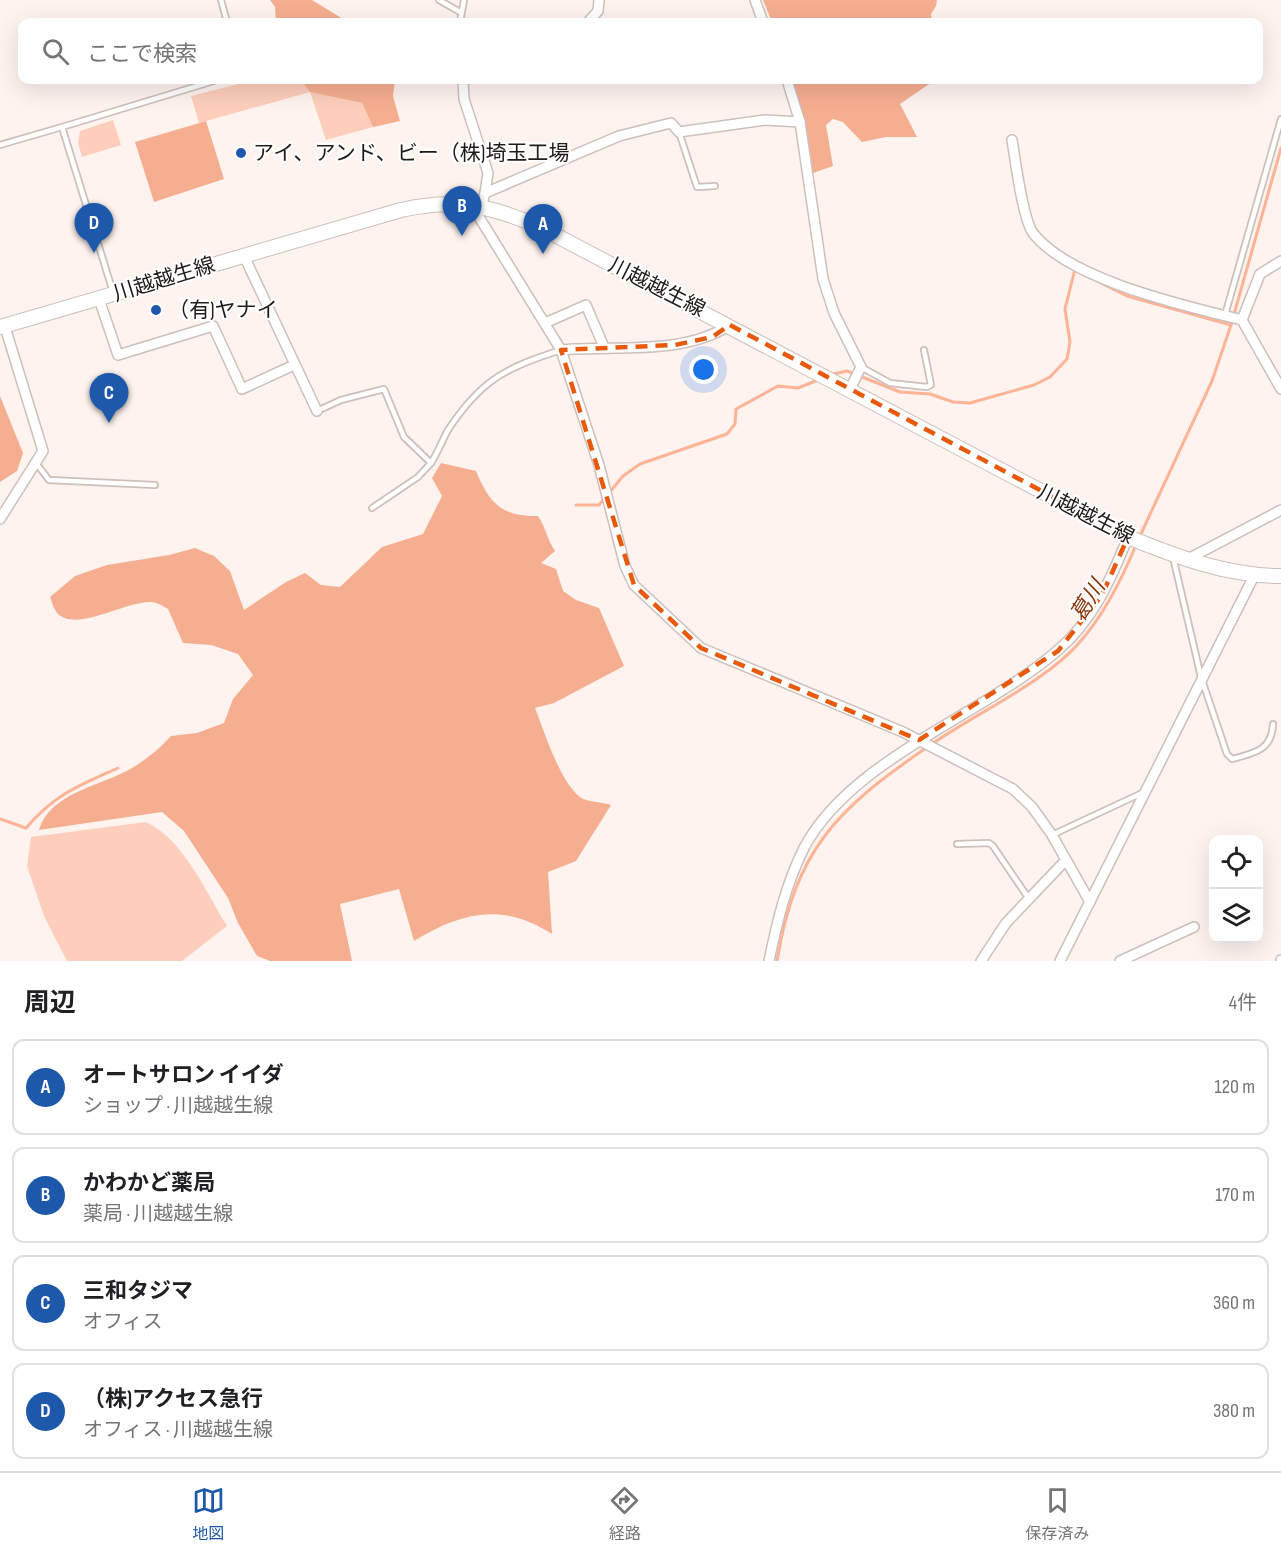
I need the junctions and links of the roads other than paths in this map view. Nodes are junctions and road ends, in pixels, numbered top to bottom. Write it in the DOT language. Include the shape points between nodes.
graph roads {
  1 [pos="221,0"];
  2 [pos="439,0"];
  3 [pos="464,0"];
  4 [pos="599,0"];
  5 [pos="755,0"];
  6 [pos="460,12"];
  7 [pos="226,18"];
  8 [pos="460,18"];
  9 [pos="592,18"];
  10 [pos="761,18"];
  11 [pos="204,84"];
  12 [pos="463,84"];
  13 [pos="788,84"];
  14 [pos="1281,119"];
  15 [pos="800,122"];
  16 [pos="62,127"];
  17 [pos="680,132"];
  18 [pos="1012,140"];
  19 [pos="0,145"];
  20 [pos="715,186"];
  21 [pos="479,201"];
  22 [pos="244,256"];
  23 [pos="1281,261"];
  24 [pos="114,294"];
  25 [pos="99,299"];
  26 [pos="1225,315"];
  27 [pos="1242,320"];
  28 [pos="545,323"];
  29 [pos="730,325"];
  30 [pos="3,327"];
  31 [pos="604,347"];
  32 [pos="561,350"];
  33 [pos="924,350"];
  34 [pos="294,365"];
  35 [pos="861,367"];
  36 [pos="850,389"];
  37 [pos="1281,389"];
  38 [pos="317,411"];
  39 [pos="36,463"];
  40 [pos="430,463"];
  41 [pos="154,485"];
  42 [pos="372,508"];
  43 [pos="1281,510"];
  44 [pos="0,519"];
  45 [pos="1134,539"];
  46 [pos="1173,554"];
  47 [pos="1188,559"];
  48 [pos="1254,576"];
  49 [pos="1281,576"];
  50 [pos="1201,677"];
  51 [pos="1273,724"];
  52 [pos="919,740"];
  53 [pos="1144,792"];
  54 [pos="1052,835"];
  55 [pos="957,843"];
  56 [pos="1066,860"];
  57 [pos="1029,899"];
  58 [pos="1090,903"];
  59 [pos="1194,927"];
  60 [pos="770,961"];
  61 [pos="981,961"];
  62 [pos="1060,961"];
  63 [pos="1120,961"];
  1 -- 7 [label="lane"];
  2 -- 6 [label="lane"];
  3 -- 6 [label="lane"];
  4 -- 9 [label="street" via="598,11"];
  5 -- 10 [label="street"];
  6 -- 8 [label="lane"];
  11 -- 16 [label="lane"];
  12 -- 21 [label="street" via="464,99 488,173"];
  13 -- 15 [label="street"];
  14 -- 26 [label="lane"];
  15 -- 17 [label="street" via="765,120"];
  15 -- 35 [label="street" via="823,279 834,313"];
  16 -- 19 [label="lane"];
  16 -- 24 [label="lane"];
  17 -- 20 [label="lane" via="697,187"];
  17 -- 21 [label="street" via="671,123 619,136"];
  18 -- 26 [label="street" via="1032,232 1059,255 1133,290"];
  21 -- 22 [label="main road, 川越越生線" via="401,210"];
  21 -- 28 [label="street"];
  21 -- 29 [label="main road, 川越越生線" via="540,227"];
  22 -- 24 [label="main road, 川越越生線"];
  22 -- 34 [label="street"];
  23 -- 27 [label="street" via="1260,274"];
  24 -- 25 [label="main road, 川越越生線"];
  25 -- 30 [label="main road, 川越越生線"];
  25 -- 34 [label="street" via="118,355 213,326 242,389"];
  26 -- 27 [label="street"];
  27 -- 37 [label="street"];
  28 -- 31 [label="street" via="586,305"];
  28 -- 32 [label="street"];
  29 -- 31 [label="street" via="712,337 690,342"];
  29 -- 36 [label="main road, 川越越生線"];
  30 -- 39 [label="street" via="43,451"];
  31 -- 32 [label="street"];
  32 -- 40 [label="lane" via="522,363 486,383 448,431"];
  32 -- 52 [label="street" via="634,585 701,648"];
  33 -- 35 [label="lane" via="930,369 931,385 927,387 902,386"];
  34 -- 38 [label="street"];
  35 -- 36 [label="street"];
  36 -- 45 [label="main road, 川越越生線"];
  38 -- 40 [label="lane" via="384,389 404,437"];
  39 -- 41 [label="lane" via="49,480"];
  39 -- 44 [label="street"];
  40 -- 42 [label="lane" via="418,477"];
  43 -- 47 [label="street"];
  45 -- 46 [label="main road, 川越越生線"];
  45 -- 52 [label="street" via="1083,624 1058,651 1023,677"];
  46 -- 47 [label="main road, 川越越生線"];
  46 -- 50 [label="lane"];
  47 -- 48 [label="main road, 川越越生線"];
  48 -- 49 [label="main road, 川越越生線"];
  48 -- 50 [label="street"];
  50 -- 51 [label="lane" via="1232,759 1263,748 1270,741"];
  50 -- 53 [label="street"];
  52 -- 54 [label="street" via="1013,789"];
  52 -- 60 [label="street" via="832,810 805,847 784,898"];
  53 -- 54 [label="lane"];
  53 -- 58 [label="street"];
  54 -- 56 [label="street"];
  55 -- 57 [label="lane" via="993,846"];
  56 -- 57 [label="street"];
  56 -- 58 [label="street"];
  57 -- 61 [label="street" via="1006,923"];
  58 -- 62 [label="street"];
  59 -- 63 [label="street"];
}
